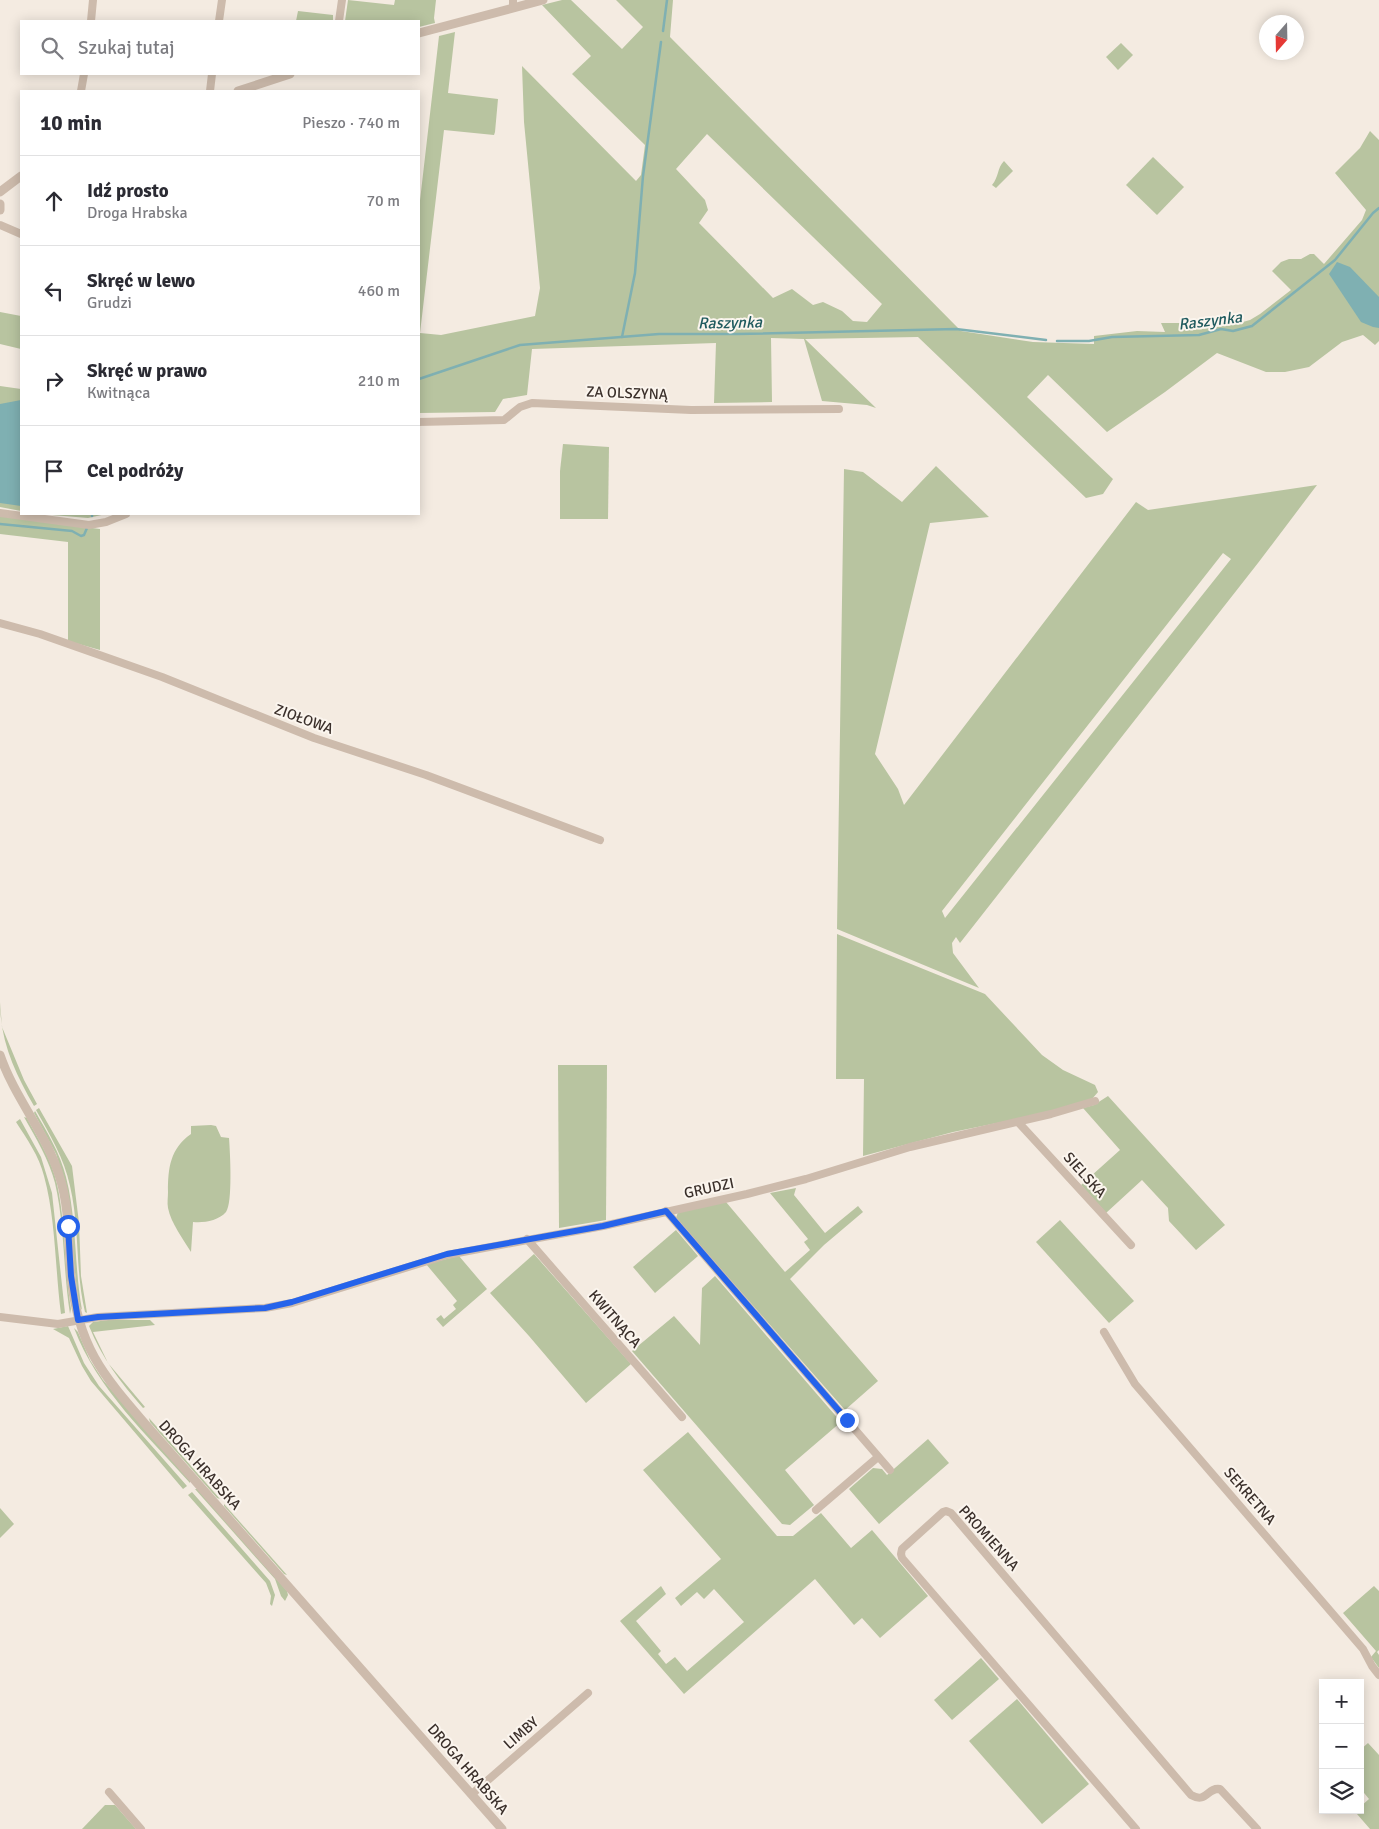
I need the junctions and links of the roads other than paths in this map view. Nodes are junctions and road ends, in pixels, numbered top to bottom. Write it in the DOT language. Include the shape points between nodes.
graph roads {
  1 [pos="93,0"];
  2 [pos="222,0"];
  3 [pos="342,0"];
  4 [pos="543,0"];
  5 [pos="513,4"];
  6 [pos="90,20"];
  7 [pos="219,20"];
  8 [pos="339,20"];
  9 [pos="420,34"];
  10 [pos="84,75"];
  11 [pos="212,75"];
  12 [pos="287,75"];
  13 [pos="82,90"];
  14 [pos="210,90"];
  15 [pos="241,90"];
  16 [pos="20,177"];
  17 [pos="0,192"];
  18 [pos="0,204"];
  19 [pos="0,210"];
  20 [pos="0,225"];
  21 [pos="20,234"];
  22 [pos="839,409"];
  23 [pos="420,422"];
  24 [pos="0,513"];
  25 [pos="124,515"];
  26 [pos="0,622"];
  27 [pos="600,840"];
  28 [pos="0,1055"];
  29 [pos="1095,1101"];
  30 [pos="1018,1122"];
  31 [pos="666,1211"];
  32 [pos="527,1239"];
  33 [pos="1131,1246"];
  34 [pos="0,1317"];
  35 [pos="78,1320"];
  36 [pos="1104,1332"];
  37 [pos="682,1417"];
  38 [pos="878,1457"];
  39 [pos="890,1470"];
  40 [pos="816,1510"];
  41 [pos="1379,1675"];
  42 [pos="588,1694"];
  43 [pos="109,1792"];
  44 [pos="472,1794"];
  45 [pos="142,1829"];
  46 [pos="502,1829"];
  47 [pos="1136,1829"];
  48 [pos="1257,1829"];
  1 -- 6 [label="street"];
  2 -- 7 [label="street"];
  3 -- 8 [label="street"];
  4 -- 5 [label="street"];
  5 -- 9 [label="street"];
  10 -- 13 [label="street"];
  11 -- 14 [label="street"];
  12 -- 15 [label="street"];
  16 -- 17 [label="street"];
  18 -- 19 [label="street"];
  20 -- 21 [label="street"];
  22 -- 23 [label="street, ZA OLSZYNĄ" via="691,410 532,404 504,420"];
  24 -- 25 [label="street" via="89,525"];
  26 -- 27 [label="street, ZIOŁOWA" via="162,677 281,726 426,775"];
  28 -- 35 [label="street, DROGA HRABSKA" via="48,1146 60,1178"];
  29 -- 30 [label="street, GRUDZI"];
  30 -- 31 [label="street, GRUDZI" via="910,1147 806,1179"];
  30 -- 33 [label="street, SIELSKA"];
  31 -- 32 [label="street, GRUDZI"];
  31 -- 38 [label="street"];
  32 -- 35 [label="street, GRUDZI" via="447,1254 265,1308"];
  32 -- 37 [label="street, KWITNĄCA"];
  34 -- 35 [label="street, GRUDZI" via="55,1324"];
  35 -- 44 [label="street, DROGA HRABSKA" via="94,1357 110,1382"];
  36 -- 41 [label="street, SEKRETNA" via="1135,1384 1363,1649"];
  38 -- 39 [label="street"];
  38 -- 40 [label="street"];
  42 -- 44 [label="street, LIMBY"];
  43 -- 45 [label="street"];
  44 -- 46 [label="street, DROGA HRABSKA"];
  47 -- 48 [label="street, PROMIENNA" via="902,1558 902,1549 943,1512 951,1513 1191,1795 1202,1798 1213,1790 1224,1791"];
}
